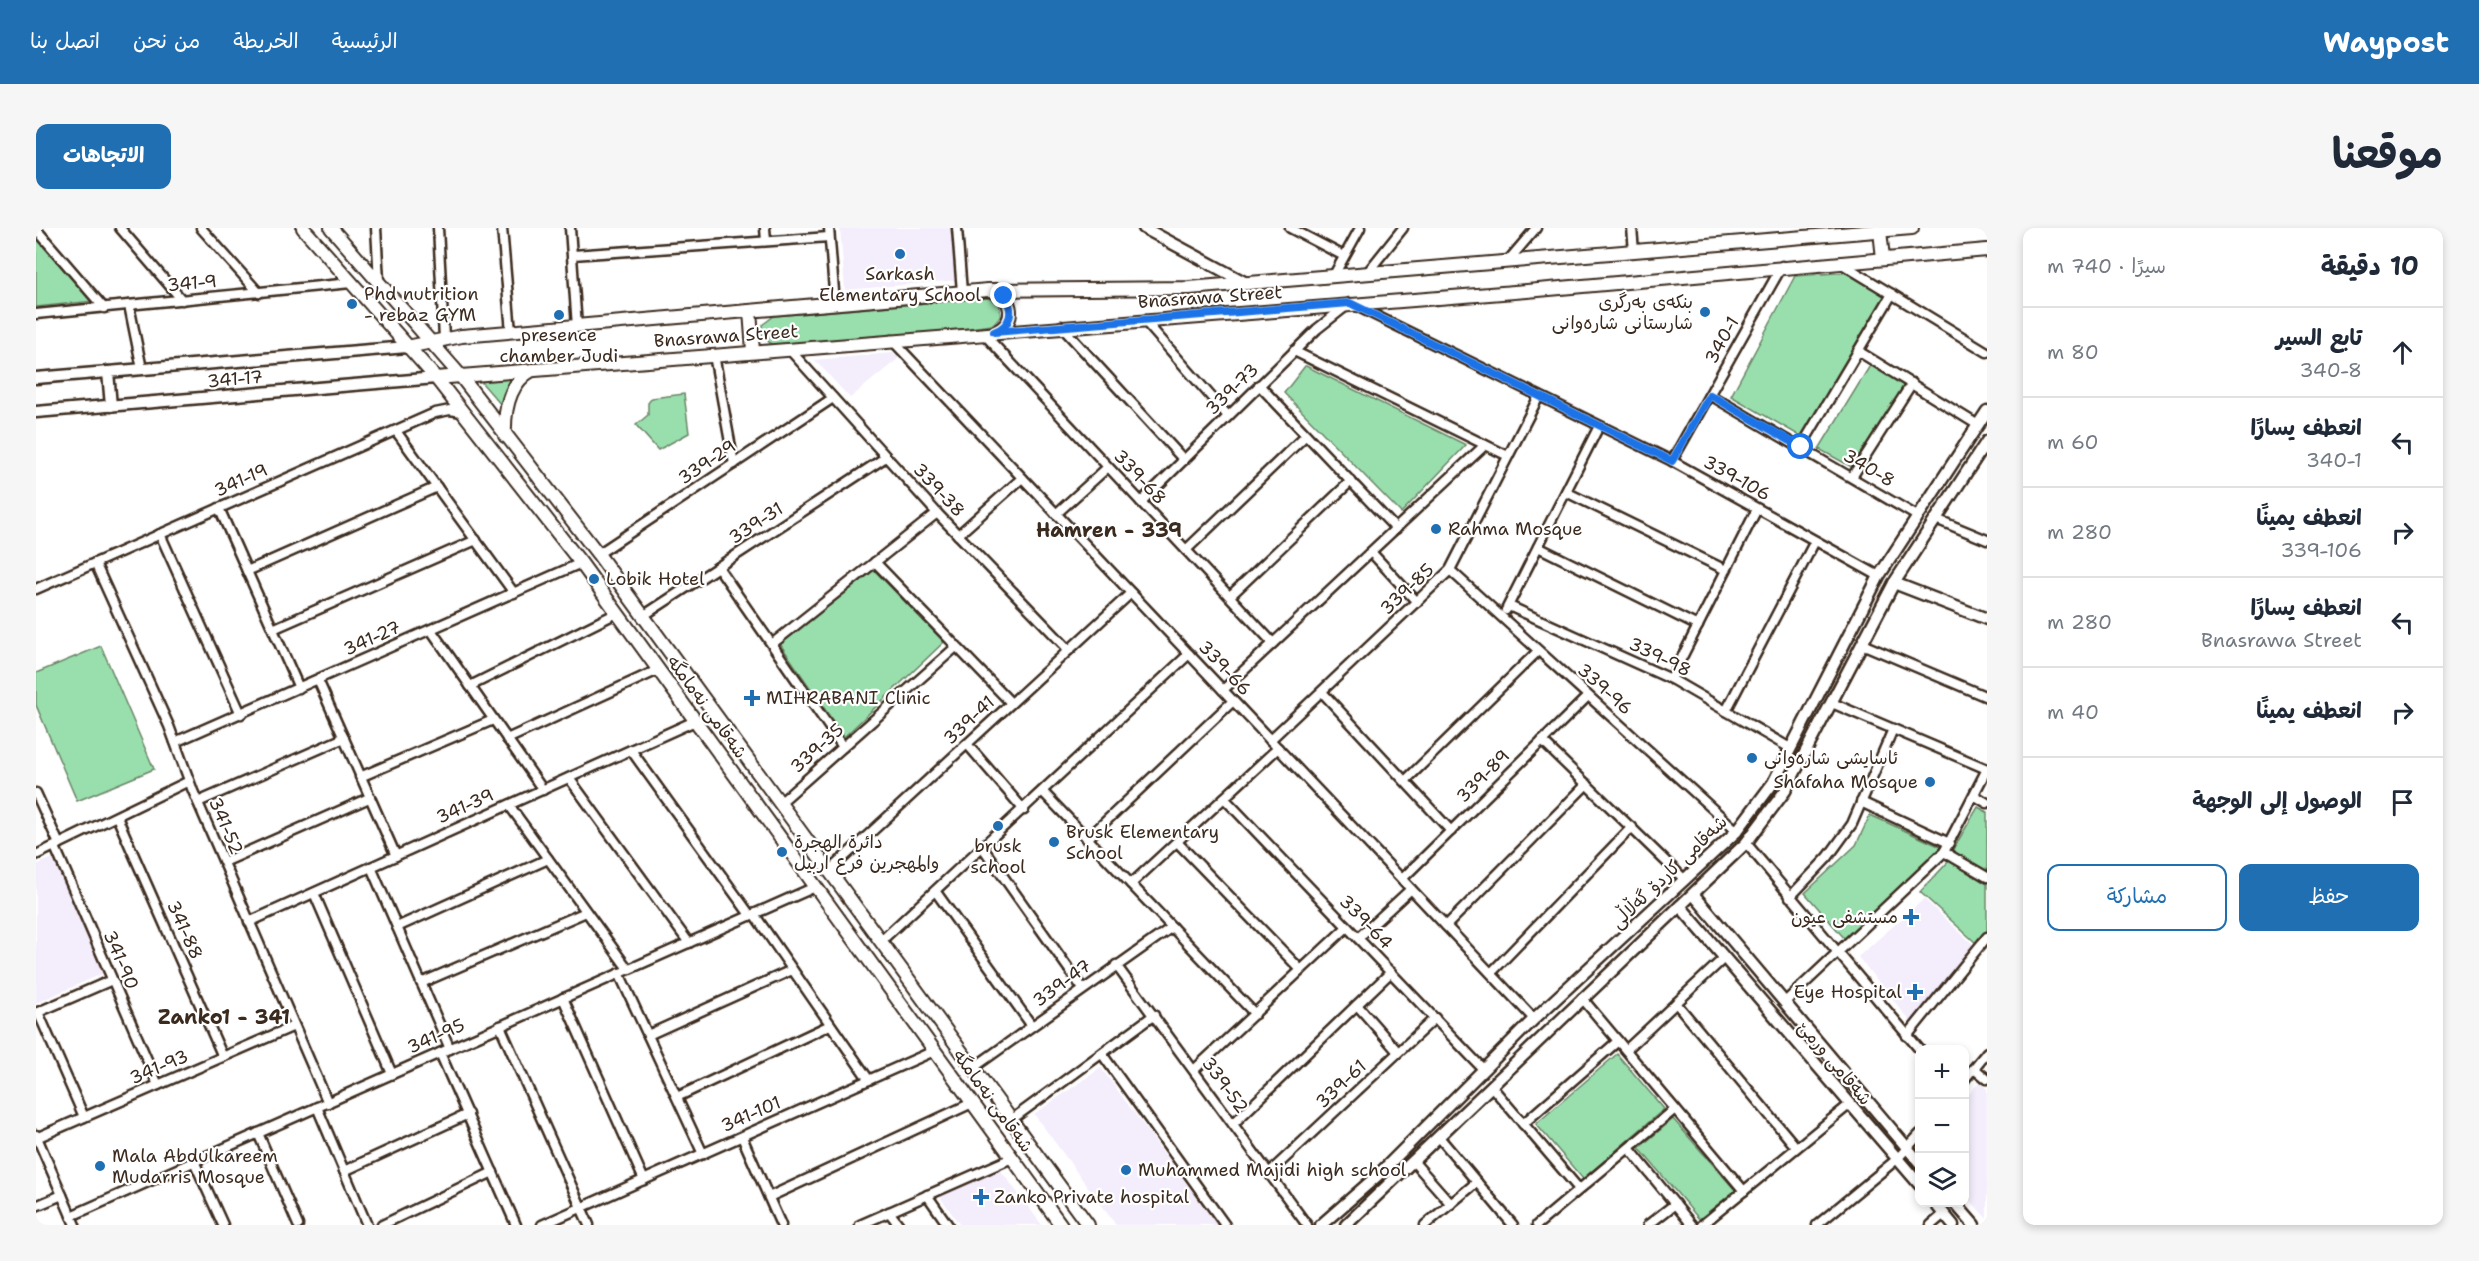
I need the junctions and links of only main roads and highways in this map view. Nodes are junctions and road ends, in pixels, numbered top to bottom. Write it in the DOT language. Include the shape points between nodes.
graph roads {
  1 [pos="303,228"];
  2 [pos="331,228"];
  3 [pos="1911,228"];
  4 [pos="1835,231"];
  5 [pos="1880,231"];
  6 [pos="1987,250"];
  7 [pos="1883,258"];
  8 [pos="988,290"];
  9 [pos="750,311"];
  10 [pos="988,332"];
  11 [pos="429,341"];
  12 [pos="407,347"];
  13 [pos="753,351"];
  14 [pos="535,368"];
  15 [pos="459,374"];
  16 [pos="436,378"];
  17 [pos="506,437"];
  18 [pos="799,829"];
  19 [pos="782,841"];
  20 [pos="916,990"];
  21 [pos="899,1002"];
  22 [pos="1061,1225"];
  23 [pos="1088,1225"];
  1 -- 12 [label="main road, شەقامی نەمامگە"];
  2 -- 11 [label="main road, شەقامی نەمامگە"];
  3 -- 5 [label="main road, Bnasrawa Street"];
  4 -- 5 [label="main road, Bnasrawa Street"];
  4 -- 8 [label="main road, Bnasrawa Street" via="1189,288"];
  5 -- 7 [label="main road"];
  6 -- 7 [label="main road, Bnasrawa Street"];
  7 -- 10 [label="main road, Bnasrawa Street" via="1527,291"];
  8 -- 9 [label="main road, Bnasrawa Street"];
  8 -- 10 [label="main road" via="1002,294 1010,307 1008,322"];
  9 -- 11 [label="main road, Bnasrawa Street"];
  9 -- 13 [label="main road"];
  10 -- 13 [label="main road, Bnasrawa Street"];
  11 -- 12 [label="main road, Bnasrawa Street"];
  11 -- 15 [label="main road, شەقامی نەمامگە"];
  12 -- 16 [label="main road, شەقامی نەمامگە"];
  13 -- 14 [label="main road, Bnasrawa Street"];
  14 -- 15 [label="main road, Bnasrawa Street"];
  14 -- 17 [label="main road" via="520,377 511,393"];
  15 -- 16 [label="main road, Bnasrawa Street"];
  15 -- 17 [label="main road, شەقامی نەمامگە"];
  16 -- 19 [label="main road, شەقامی نەمامگە" via="581,563"];
  17 -- 18 [label="main road, شەقامی نەمامگە" via="598,554"];
  18 -- 19 [label="main road"];
  18 -- 20 [label="main road, شەقامی نەمامگە"];
  19 -- 21 [label="main road, شەقامی نەمامگە"];
  20 -- 21 [label="main road"];
  20 -- 23 [label="main road, شەقامی نەمامگە"];
  21 -- 22 [label="main road, شەقامی نەمامگە"];
}
